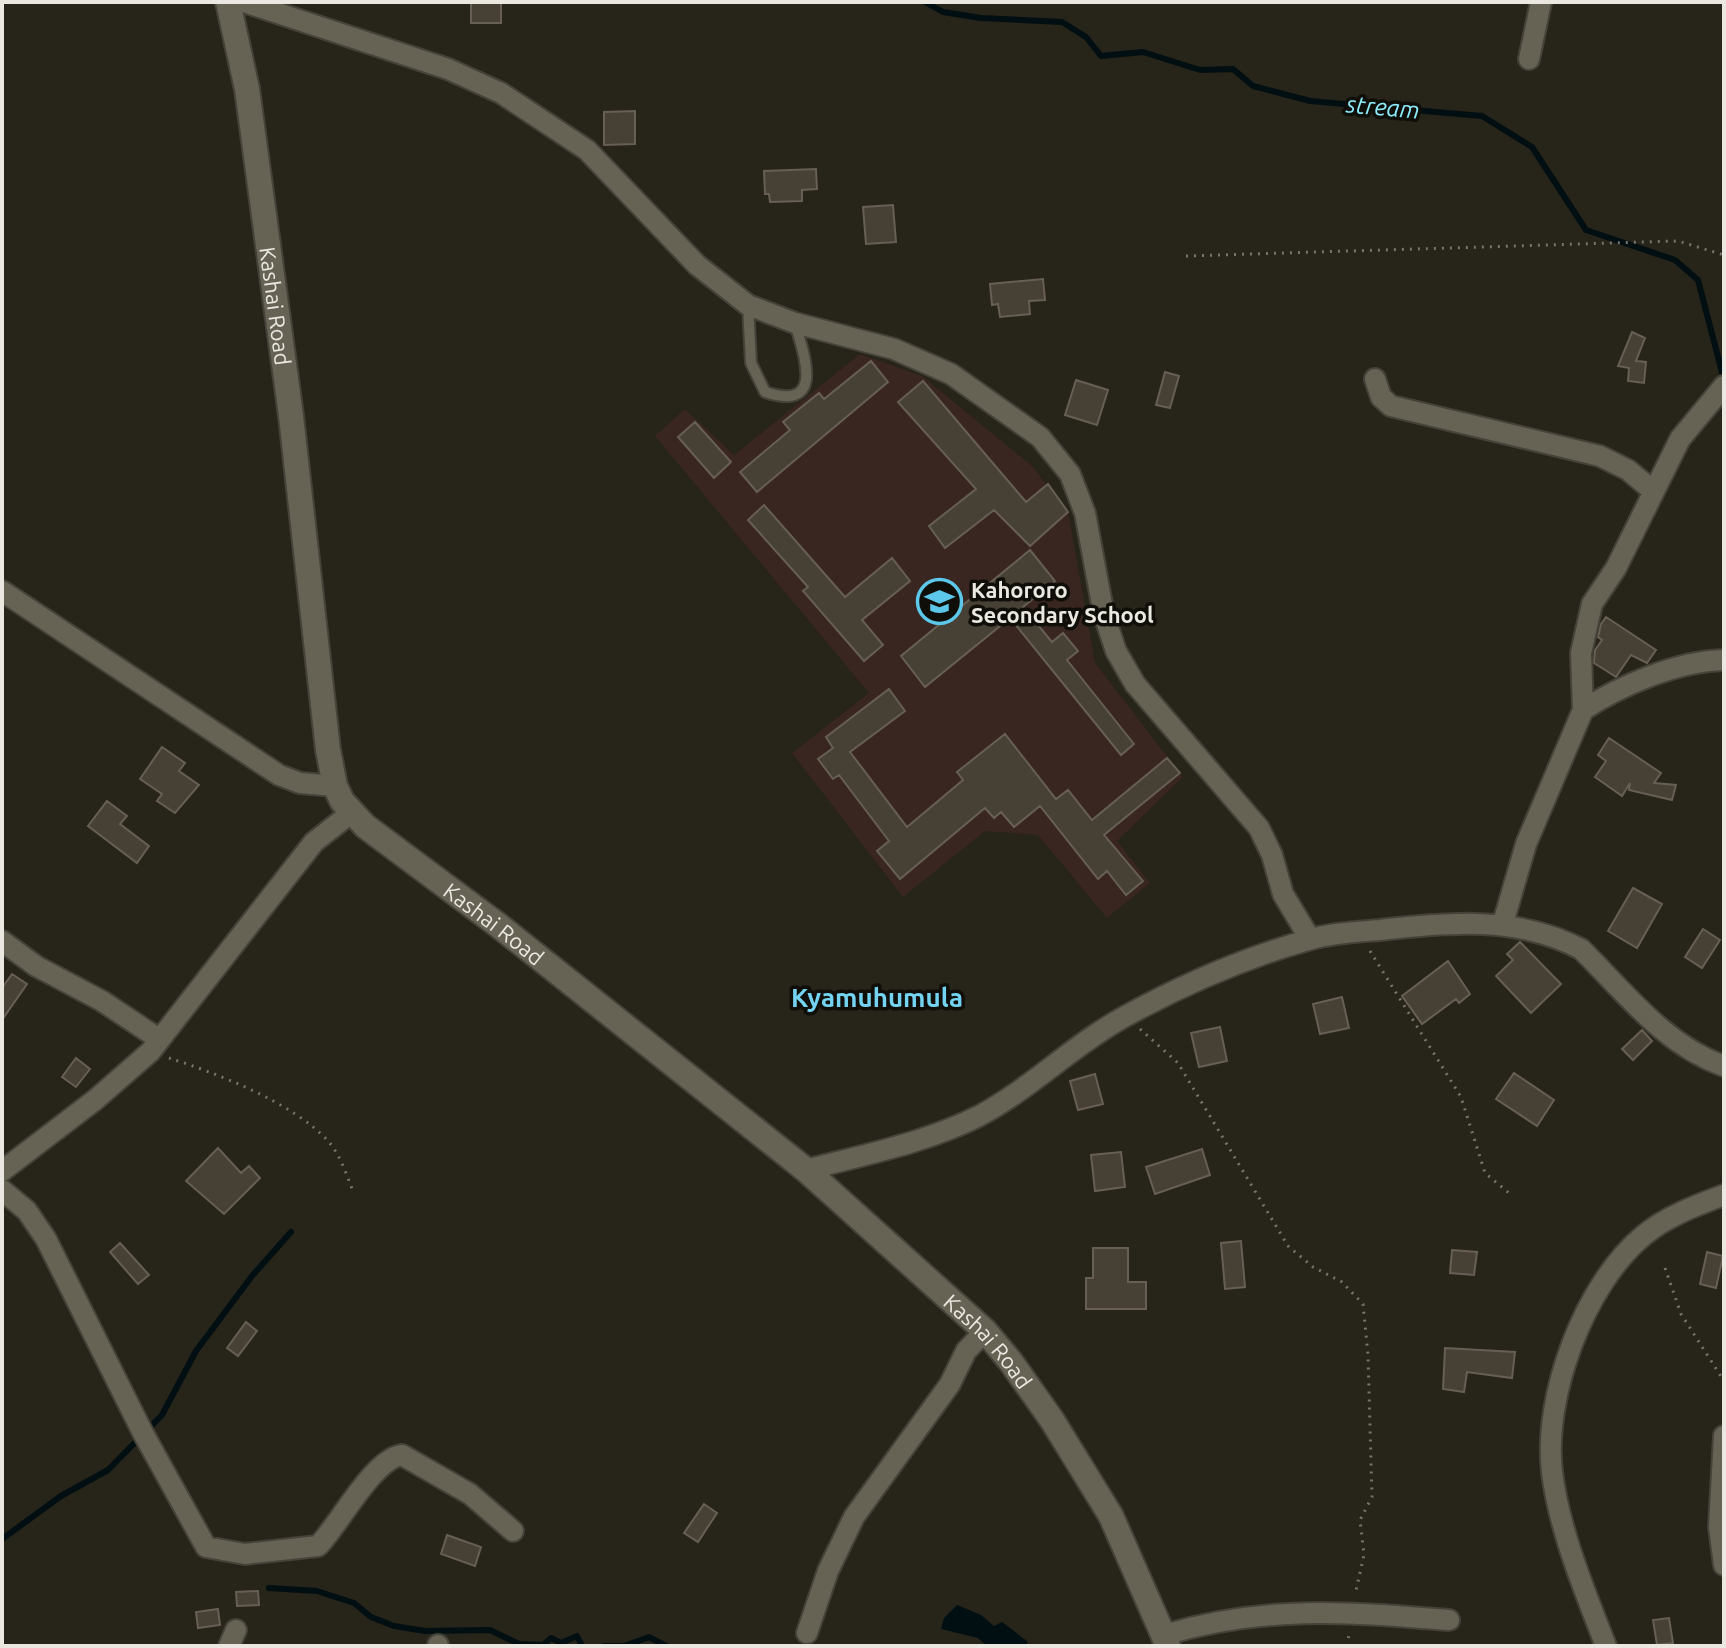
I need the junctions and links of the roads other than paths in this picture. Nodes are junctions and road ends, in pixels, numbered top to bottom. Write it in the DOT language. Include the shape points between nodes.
graph roads {
  1 [pos="228,2"];
  2 [pos="244,2"];
  3 [pos="1541,2"];
  4 [pos="1529,59"];
  5 [pos="748,305"];
  6 [pos="795,323"];
  7 [pos="1375,379"];
  8 [pos="1724,386"];
  9 [pos="1652,490"];
  10 [pos="2,591"];
  11 [pos="1724,660"];
  12 [pos="1583,710"];
  13 [pos="335,786"];
  14 [pos="351,813"];
  15 [pos="1503,923"];
  16 [pos="1310,939"];
  17 [pos="2,941"];
  18 [pos="154,1046"];
  19 [pos="1724,1066"];
  20 [pos="806,1170"];
  21 [pos="2,1171"];
  22 [pos="2,1190"];
  23 [pos="1724,1195"];
  24 [pos="985,1331"];
  25 [pos="1724,1436"];
  26 [pos="513,1531"];
  27 [pos="1724,1565"];
  28 [pos="1449,1620"];
  29 [pos="807,1633"];
  30 [pos="1166,1641"];
  31 [pos="1606,1646"];
  1 -- 13 [label="street, Kashai Road" via="247,89"];
  2 -- 5 [label="street" via="448,69 537,114 587,150 697,265"];
  3 -- 4 [label="street"];
  5 -- 6 [label="street"];
  5 -- 6 [label="lane" via="751,363 765,392 789,395 801,390 808,377"];
  6 -- 16 [label="street" via="894,349 951,374 1040,437 1070,474 1085,513 1116,651 1135,684 1259,828 1283,894"];
  7 -- 9 [label="street" via="1381,397 1391,406 1600,456"];
  8 -- 9 [label="street" via="1680,439"];
  9 -- 12 [label="street" via="1585,625"];
  10 -- 13 [label="street" via="279,775"];
  11 -- 12 [label="street" via="1672,670"];
  12 -- 15 [label="street" via="1526,844"];
  13 -- 14 [label="street, Kashai Road"];
  14 -- 18 [label="street" via="314,842"];
  14 -- 20 [label="street, Kashai Road"];
  15 -- 16 [label="street" via="1417,925"];
  15 -- 19 [label="street" via="1581,949 1669,1038"];
  16 -- 20 [label="street" via="1205,977 1123,1017 981,1114 909,1143"];
  17 -- 18 [label="street" via="102,1001"];
  18 -- 21 [label="street" via="95,1100"];
  20 -- 24 [label="street, Kashai Road"];
  22 -- 26 [label="street" via="27,1211 46,1239 206,1547 245,1554 318,1546 367,1482 394,1456 402,1455 470,1494"];
  23 -- 31 [label="street" via="1642,1236 1595,1292 1557,1389 1552,1474"];
  24 -- 29 [label="street" via="966,1351 950,1384 854,1517"];
  24 -- 30 [label="street, Kashai Road" via="1052,1420 1111,1516"];
  25 -- 27 [label="street" via="1719,1527"];
  28 -- 30 [label="street" via="1323,1611 1218,1621"];
}
